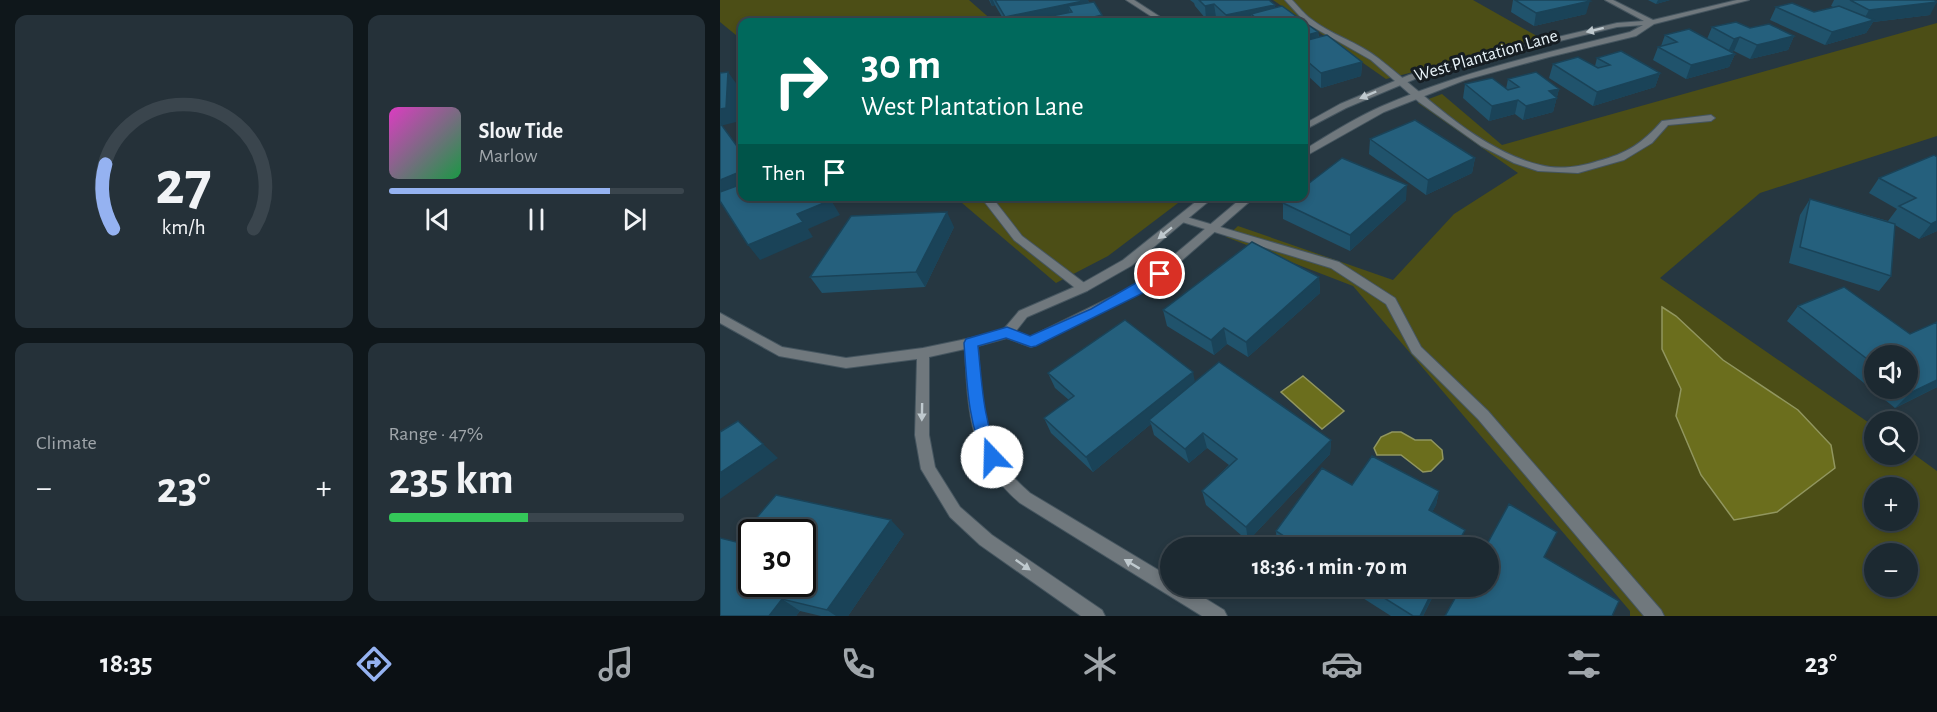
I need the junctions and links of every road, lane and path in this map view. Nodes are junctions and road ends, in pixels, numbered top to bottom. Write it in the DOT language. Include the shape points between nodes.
graph roads {
  1 [pos="1129,0"];
  2 [pos="1288,0"];
  3 [pos="1608,0"];
  4 [pos="1746,0"];
  5 [pos="1158,18"];
  6 [pos="1306,18"];
  7 [pos="1308,20"];
  8 [pos="1653,22"];
  9 [pos="1401,82"];
  10 [pos="1415,94"];
  11 [pos="1711,118"];
  12 [pos="1308,123"];
  13 [pos="1308,125"];
  14 [pos="1330,135"];
  15 [pos="1308,151"];
  16 [pos="989,201"];
  17 [pos="1204,201"];
  18 [pos="1245,201"];
  19 [pos="1182,219"];
  20 [pos="1215,228"];
  21 [pos="1083,288"];
  22 [pos="720,317"];
  23 [pos="1007,333"];
  24 [pos="971,343"];
  25 [pos="923,353"];
  26 [pos="1096,616"];
  27 [pos="1218,616"];
  28 [pos="1655,616"];
  1 -- 5 [label="street"];
  2 -- 6 [label="street"];
  3 -- 8 [label="street"];
  4 -- 8 [label="street, West Plantation Lane"];
  7 -- 9 [label="street" via="1374,58"];
  8 -- 9 [label="street, West Plantation Lane, one-way" via="1617,25 1464,62"];
  8 -- 10 [label="street, West Plantation Lane" via="1633,34 1478,72"];
  9 -- 10 [label="street"];
  9 -- 12 [label="street, West Plantation Lane, one-way"];
  10 -- 11 [label="street" via="1484,144 1541,169 1578,170 1621,158 1649,141 1665,123"];
  10 -- 14 [label="street, West Plantation Lane"];
  13 -- 14 [label="street"];
  14 -- 15 [label="street, West Plantation Lane"];
  16 -- 21 [label="street" via="1018,238"];
  17 -- 19 [label="street"];
  18 -- 20 [label="street"];
  19 -- 20 [label="street"];
  19 -- 21 [label="street, one-way" via="1127,263"];
  20 -- 23 [label="street" via="1146,285 1096,312 1031,342"];
  20 -- 28 [label="street" via="1335,265 1391,301 1416,350 1483,415"];
  21 -- 23 [label="street" via="1023,314"];
  22 -- 25 [label="street" via="779,351 846,363"];
  23 -- 24 [label="street"];
  24 -- 25 [label="street"];
  27 -- 24 [label="street, one-way" via="1025,498 1000,475 983,439"];
  25 -- 26 [label="street, one-way" via="922,435 928,469 955,512 986,540"];
}
